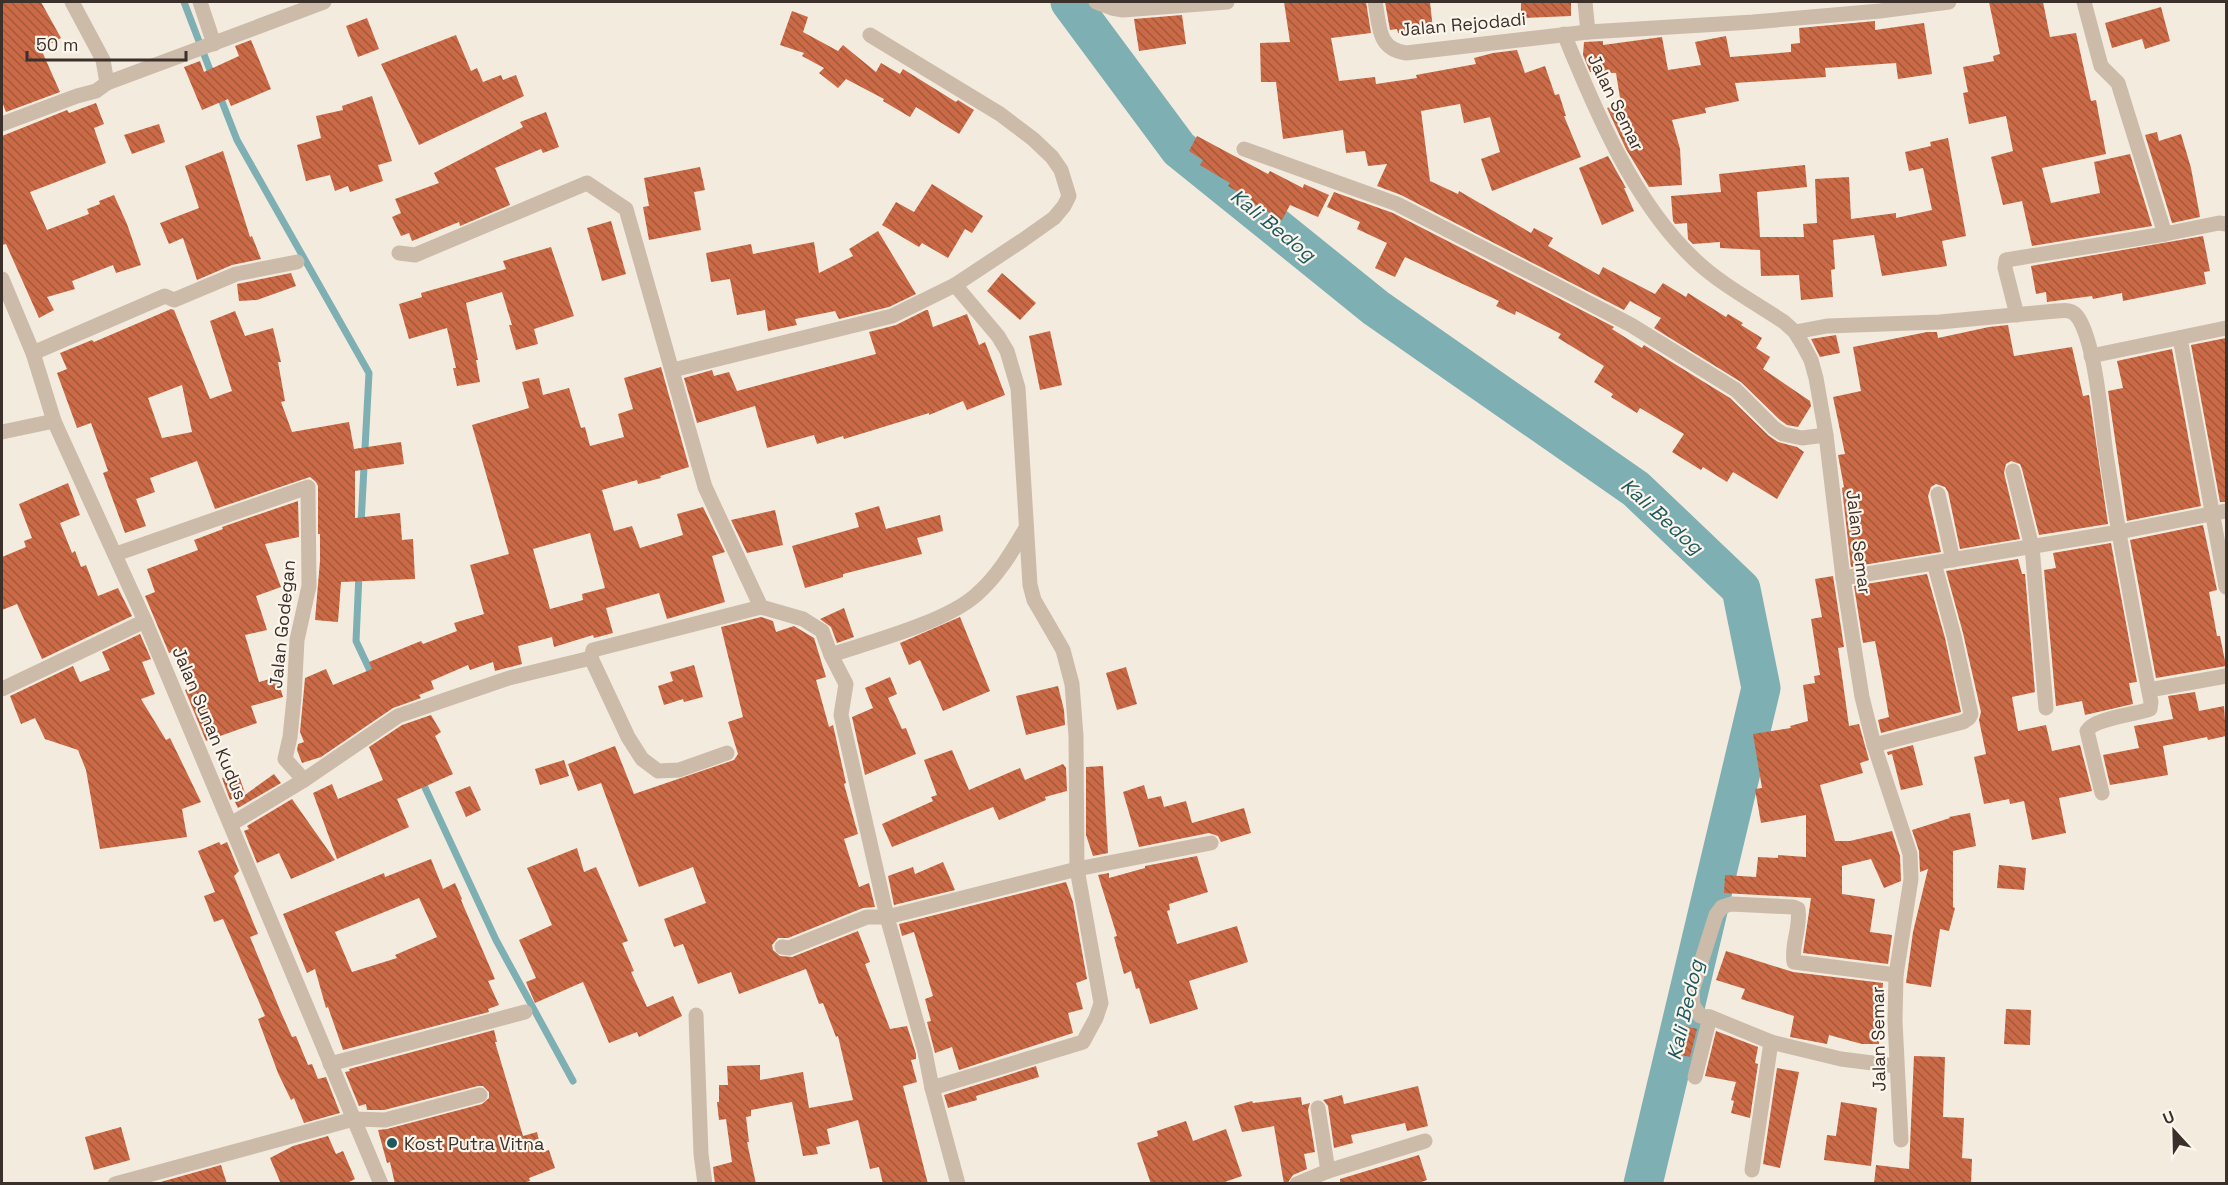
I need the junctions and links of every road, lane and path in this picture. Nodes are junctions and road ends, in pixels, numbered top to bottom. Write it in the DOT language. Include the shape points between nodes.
graph roads {
  1 [pos="72,2"];
  2 [pos="200,2"];
  3 [pos="324,2"];
  4 [pos="1096,2"];
  5 [pos="1227,2"];
  6 [pos="1375,2"];
  7 [pos="1585,2"];
  8 [pos="1948,2"];
  9 [pos="2084,2"];
  10 [pos="1588,32"];
  11 [pos="1564,34"];
  12 [pos="870,35"];
  13 [pos="214,44"];
  14 [pos="107,83"];
  15 [pos="2,124"];
  16 [pos="1244,149"];
  17 [pos="2226,224"];
  18 [pos="2165,234"];
  19 [pos="399,253"];
  20 [pos="297,262"];
  21 [pos="2,279"];
  22 [pos="954,285"];
  23 [pos="2017,315"];
  24 [pos="2226,328"];
  25 [pos="1795,332"];
  26 [pos="2180,338"];
  27 [pos="33,353"];
  28 [pos="2091,356"];
  29 [pos="673,370"];
  30 [pos="54,421"];
  31 [pos="2,432"];
  32 [pos="1826,435"];
  33 [pos="2013,471"];
  34 [pos="1938,494"];
  35 [pos="2220,512"];
  36 [pos="1026,528"];
  37 [pos="2119,532"];
  38 [pos="2032,547"];
  39 [pos="116,554"];
  40 [pos="1953,560"];
  41 [pos="1934,564"];
  42 [pos="1844,578"];
  43 [pos="2226,586"];
  44 [pos="760,607"];
  45 [pos="145,621"];
  46 [pos="831,655"];
  47 [pos="591,658"];
  48 [pos="2226,676"];
  49 [pos="2,689"];
  50 [pos="2149,690"];
  51 [pos="2046,708"];
  52 [pos="1874,745"];
  53 [pos="727,753"];
  54 [pos="304,780"];
  55 [pos="2102,793"];
  56 [pos="231,824"];
  57 [pos="1210,843"];
  58 [pos="1077,869"];
  59 [pos="887,917"];
  60 [pos="782,947"];
  61 [pos="1896,975"];
  62 [pos="525,1012"];
  63 [pos="696,1016"];
  64 [pos="1710,1017"];
  65 [pos="1771,1042"];
  66 [pos="330,1064"];
  67 [pos="1896,1066"];
  68 [pos="1695,1077"];
  69 [pos="933,1088"];
  70 [pos="480,1095"];
  71 [pos="1318,1108"];
  72 [pos="354,1119"];
  73 [pos="1901,1140"];
  74 [pos="1425,1141"];
  75 [pos="1752,1170"];
  76 [pos="1328,1171"];
  77 [pos="115,1184"];
  78 [pos="381,1184"];
  79 [pos="705,1184"];
  80 [pos="958,1184"];
  81 [pos="1297,1184"];
  1 -- 14 [label="street" via="103,60"];
  2 -- 13 [label="street"];
  3 -- 13 [label="street"];
  4 -- 5 [label="street" via="1123,10"];
  6 -- 11 [label="street, Jalan Rejodadi" via="1382,36 1394,51 1406,53"];
  7 -- 10 [label="street"];
  8 -- 10 [label="street, Jalan Rejodadi" via="1765,21"];
  9 -- 18 [label="street" via="2101,66 2118,83"];
  10 -- 11 [label="street, Jalan Rejodadi"];
  11 -- 25 [label="street, Jalan Semar" via="1590,99 1662,224 1696,261"];
  12 -- 22 [label="street" via="1008,120 1052,157 1067,183 1069,196 1054,218"];
  13 -- 14 [label="street"];
  14 -- 15 [label="street" via="96,91"];
  16 -- 32 [label="street" via="1397,204 1631,325 1736,390 1783,434 1802,438"];
  17 -- 18 [label="street"];
  18 -- 23 [label="street" via="2006,261"];
  19 -- 29 [label="street" via="424,252 587,183 626,209"];
  20 -- 27 [label="street" via="236,274 174,300 165,296"];
  21 -- 27 [label="street, Jalan Sunan Kudus"];
  22 -- 29 [label="street" via="892,316"];
  22 -- 36 [label="street" via="998,336 1013,366 1020,406"];
  23 -- 25 [label="street" via="1827,326"];
  23 -- 28 [label="street" via="2069,310 2075,313"];
  24 -- 26 [label="street"];
  25 -- 32 [label="street, Jalan Semar" via="1811,360"];
  26 -- 28 [label="street"];
  26 -- 35 [label="street"];
  27 -- 30 [label="street, Jalan Sunan Kudus"];
  28 -- 37 [label="street"];
  29 -- 44 [label="street" via="705,487"];
  30 -- 31 [label="street"];
  30 -- 39 [label="street, Jalan Sunan Kudus"];
  32 -- 42 [label="street, Jalan Semar"];
  33 -- 38 [label="street"];
  34 -- 40 [label="street"];
  35 -- 37 [label="street"];
  35 -- 43 [label="street"];
  36 -- 46 [label="street" via="975,597 902,631"];
  36 -- 58 [label="street" via="1034,600 1063,650 1072,684"];
  37 -- 38 [label="street"];
  37 -- 50 [label="street"];
  38 -- 40 [label="street"];
  38 -- 51 [label="street"];
  39 -- 45 [label="street, Jalan Sunan Kudus"];
  39 -- 54 [label="street, Jalan Godegan" via="308,487 309,586 297,640 285,759"];
  40 -- 41 [label="street"];
  41 -- 42 [label="street"];
  41 -- 52 [label="street" via="1971,714 1963,723"];
  42 -- 52 [label="street, Jalan Semar" via="1862,697"];
  44 -- 46 [label="street" via="803,619 822,631"];
  44 -- 47 [label="street" via="593,650"];
  45 -- 49 [label="street"];
  45 -- 56 [label="street, Jalan Sunan Kudus"];
  46 -- 59 [label="street" via="846,684 841,716"];
  47 -- 53 [label="street" via="628,737 642,759 658,771 679,770"];
  47 -- 54 [label="street" via="509,678 398,716"];
  48 -- 50 [label="street"];
  50 -- 55 [label="street" via="2150,710 2098,723 2087,731"];
  52 -- 61 [label="street, Jalan Semar" via="1905,835 1912,870"];
  54 -- 56 [label="street"];
  56 -- 66 [label="street, Jalan Sunan Kudus"];
  57 -- 58 [label="street"];
  58 -- 59 [label="street"];
  58 -- 69 [label="street" via="1101,1003 1083,1042"];
  59 -- 60 [label="street" via="867,917 789,948"];
  59 -- 69 [label="street"];
  61 -- 64 [label="street" via="1794,962 1798,909 1731,904 1716,915 1692,991 1700,1016"];
  61 -- 67 [label="street, Jalan Semar"];
  62 -- 66 [label="street"];
  63 -- 79 [label="street"];
  64 -- 65 [label="street"];
  64 -- 68 [label="street"];
  65 -- 67 [label="street" via="1841,1059"];
  65 -- 75 [label="street"];
  66 -- 72 [label="street, Jalan Sunan Kudus"];
  67 -- 73 [label="street, Jalan Semar"];
  69 -- 80 [label="street"];
  70 -- 72 [label="street" via="385,1120"];
  71 -- 76 [label="street"];
  72 -- 77 [label="street"];
  72 -- 78 [label="street, Jalan Sunan Kudus"];
  74 -- 76 [label="street"];
  76 -- 81 [label="street"];
}
